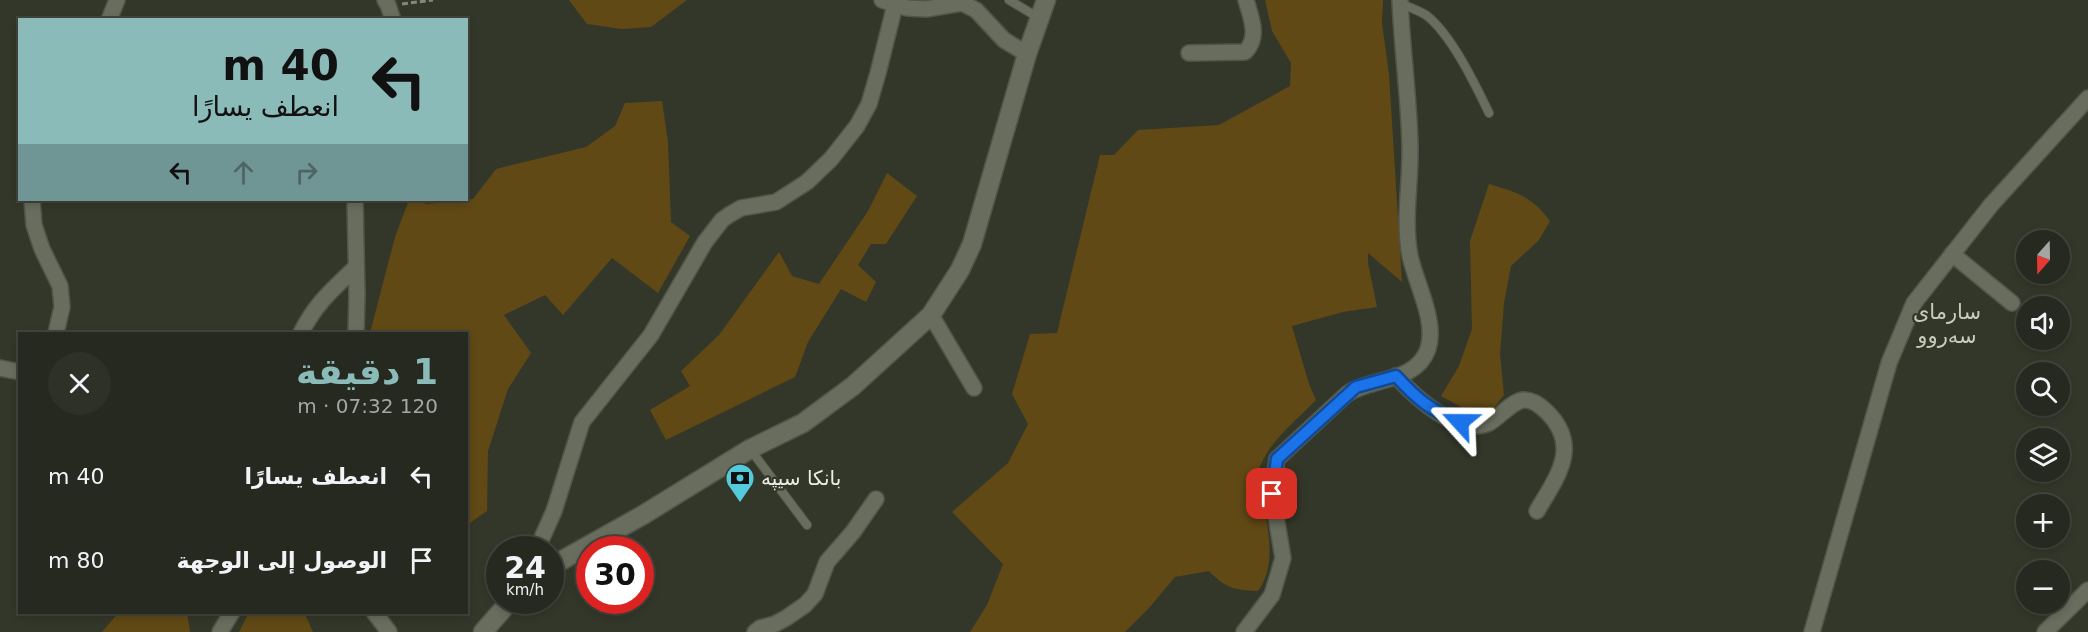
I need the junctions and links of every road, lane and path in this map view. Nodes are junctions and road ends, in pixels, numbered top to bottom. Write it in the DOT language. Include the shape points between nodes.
graph roads {
  1 [pos="117,0"];
  2 [pos="433,0"];
  3 [pos="1009,0"];
  4 [pos="1046,0"];
  5 [pos="1246,0"];
  6 [pos="1400,2"];
  7 [pos="888,3"];
  8 [pos="389,8"];
  9 [pos="111,18"];
  10 [pos="1039,18"];
  11 [pos="1189,53"];
  12 [pos="1027,54"];
  13 [pos="2088,98"];
  14 [pos="1489,113"];
  15 [pos="32,201"];
  16 [pos="355,201"];
  17 [pos="1952,254"];
  18 [pos="356,267"];
  19 [pos="2012,303"];
  20 [pos="931,315"];
  21 [pos="56,332"];
  22 [pos="301,332"];
  23 [pos="356,332"];
  24 [pos="0,368"];
  25 [pos="18,372"];
  26 [pos="1396,376"];
  27 [pos="974,388"];
  28 [pos="750,449"];
  29 [pos="876,498"];
  30 [pos="1537,511"];
  31 [pos="807,525"];
  32 [pos="543,536"];
  33 [pos="564,559"];
  34 [pos="2088,590"];
  35 [pos="231,614"];
  36 [pos="376,614"];
  37 [pos="498,614"];
  38 [pos="761,631"];
  39 [pos="220,632"];
  40 [pos="389,632"];
  41 [pos="483,632"];
  42 [pos="1244,632"];
  43 [pos="1812,632"];
  44 [pos="2045,632"];
  1 -- 9 [label="street"];
  2 -- 8 [label="path"];
  3 -- 10 [label="lane"];
  4 -- 10 [label="street"];
  5 -- 11 [label="street" via="1254,28 1245,52"];
  6 -- 14 [label="lane" via="1436,25 1473,80"];
  6 -- 26 [label="street" via="1410,147 1410,255 1430,322 1428,349 1409,373"];
  7 -- 12 [label="street" via="926,9 962,3 976,10 1005,40"];
  7 -- 32 [label="street" via="879,73 857,126 807,182 776,202 741,208 722,220 651,335 582,422"];
  10 -- 12 [label="street"];
  12 -- 20 [label="street" via="972,243"];
  13 -- 17 [label="street"];
  15 -- 21 [label="street" via="34,225 60,286 62,307"];
  16 -- 18 [label="street"];
  17 -- 19 [label="street"];
  17 -- 43 [label="street" via="1914,303 1889,363"];
  18 -- 22 [label="street" via="325,296"];
  18 -- 23 [label="street"];
  20 -- 27 [label="street"];
  20 -- 28 [label="street" via="853,386 803,423"];
  24 -- 25 [label="street"];
  26 -- 30 [label="street" via="1438,414 1474,426 1487,424 1525,400 1548,414 1558,427 1565,456"];
  26 -- 42 [label="street" via="1356,387 1277,459 1272,494 1282,558 1272,594"];
  28 -- 31 [label="lane"];
  28 -- 33 [label="street"];
  29 -- 38 [label="street" via="827,562 815,594 805,605"];
  34 -- 44 [label="street"];
  35 -- 39 [label="street"];
  36 -- 40 [label="street"];
  37 -- 41 [label="street"];
}
